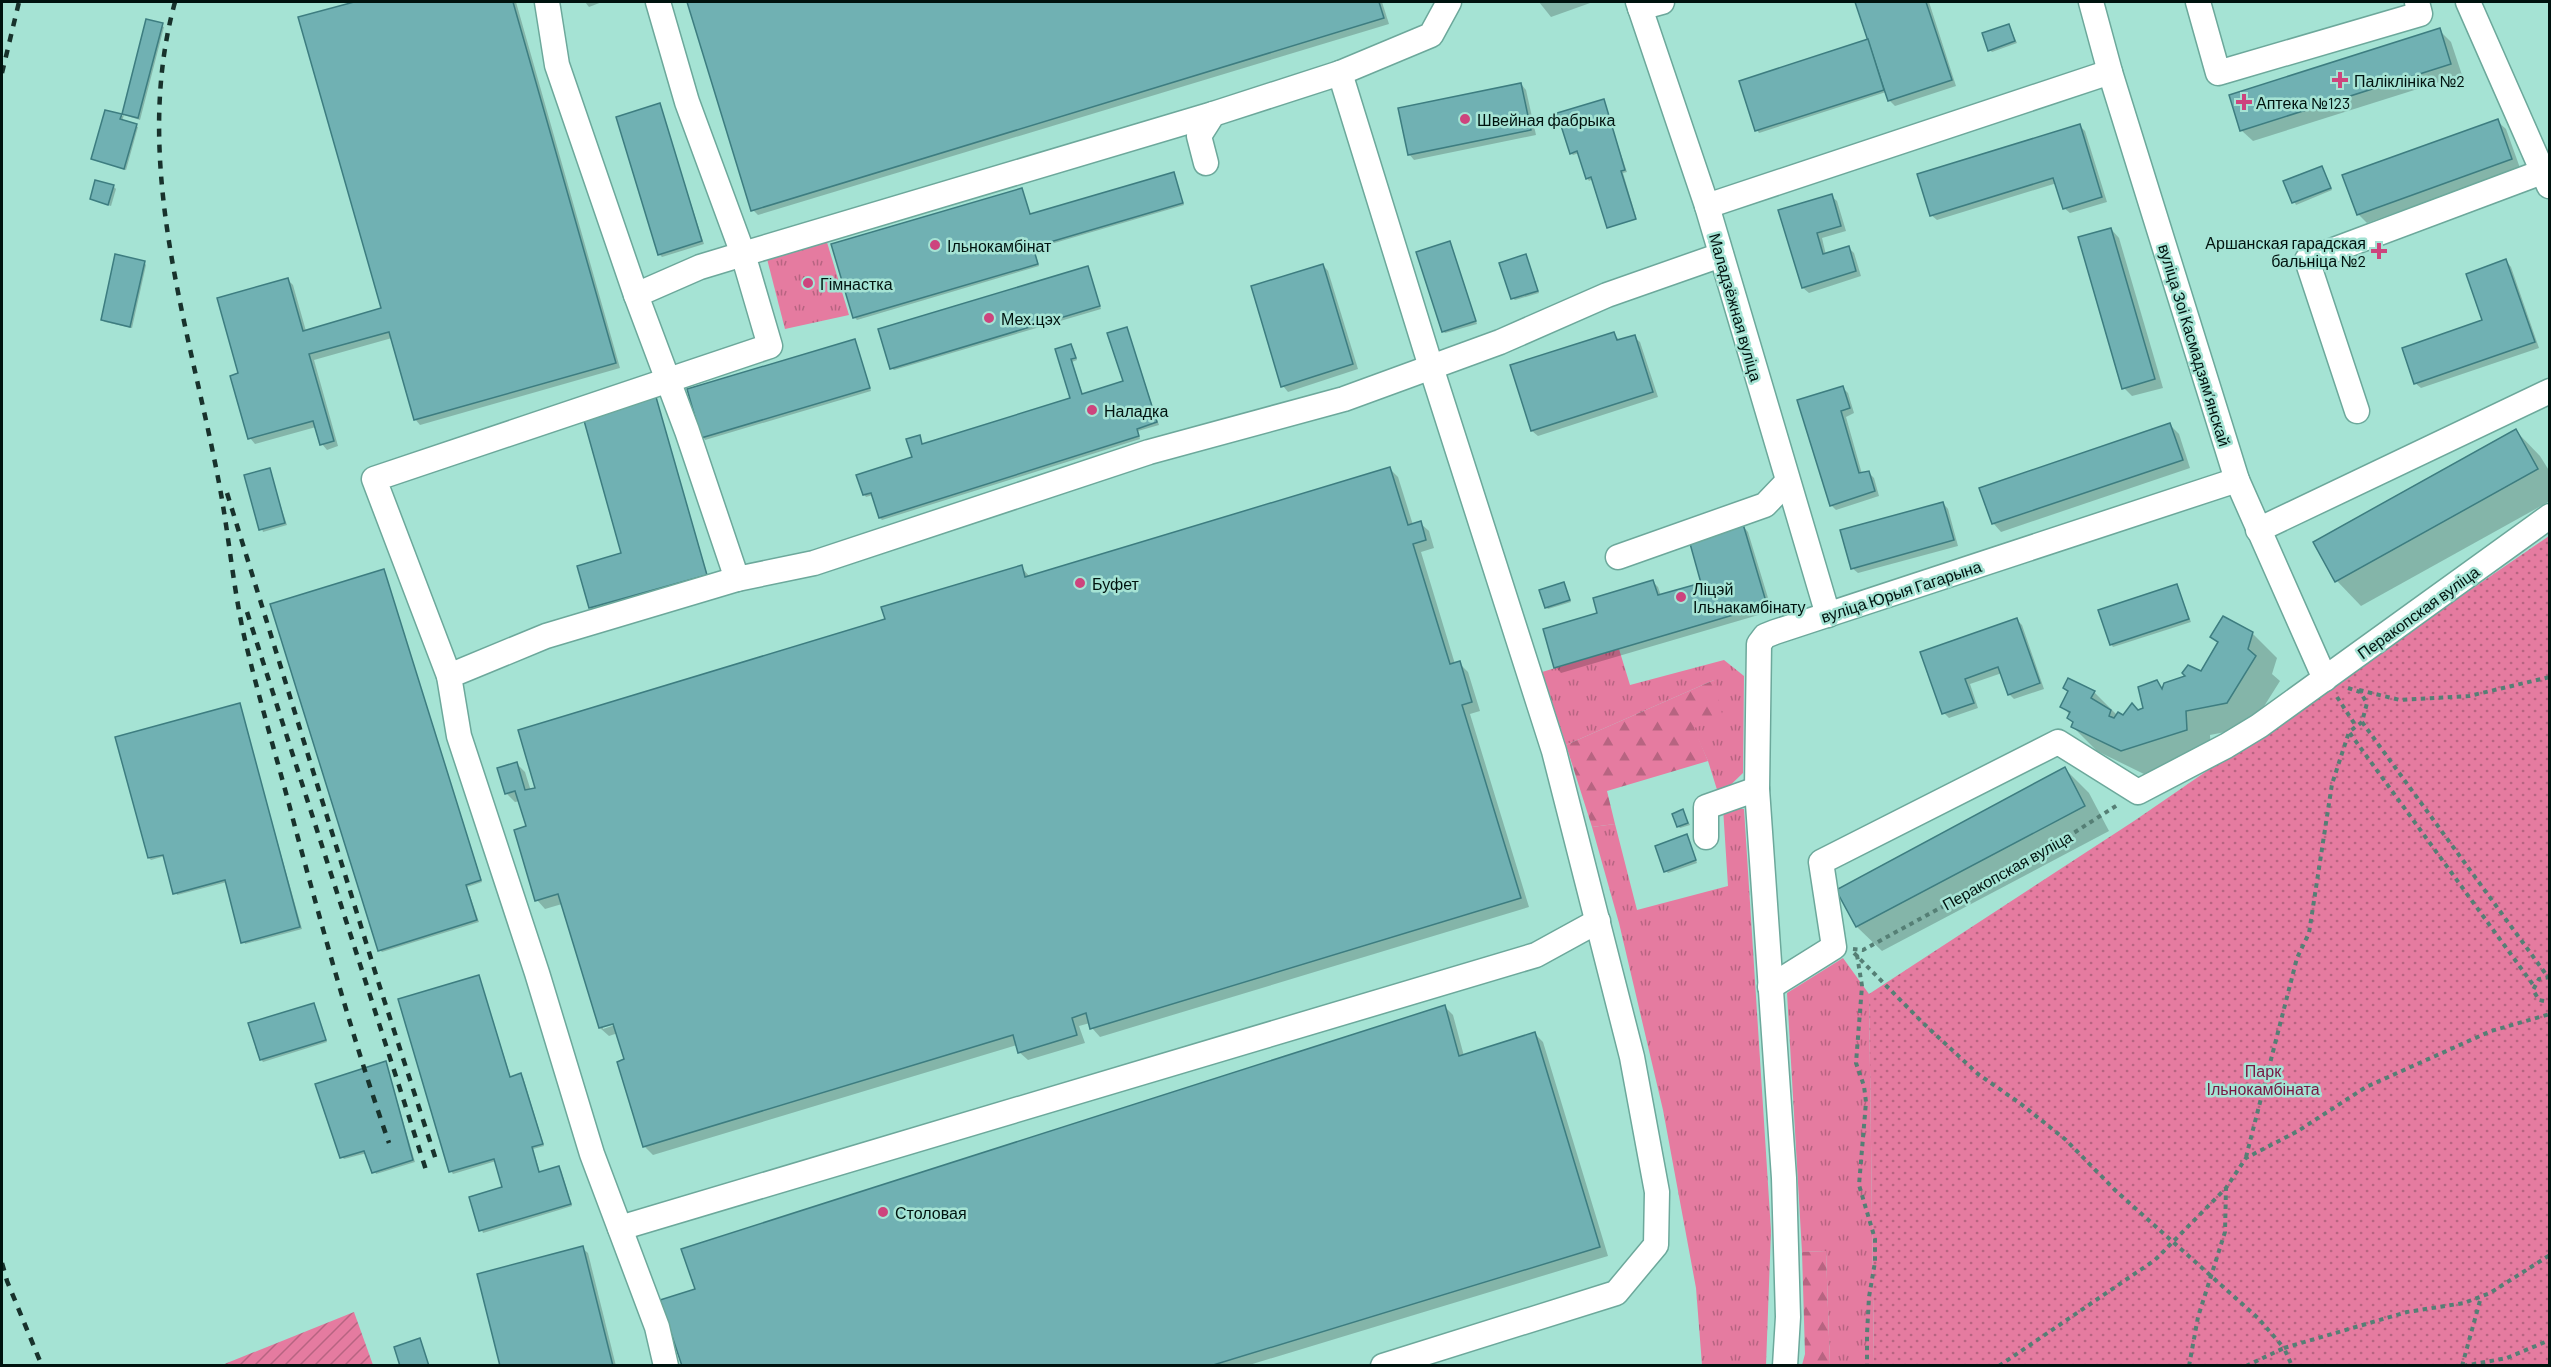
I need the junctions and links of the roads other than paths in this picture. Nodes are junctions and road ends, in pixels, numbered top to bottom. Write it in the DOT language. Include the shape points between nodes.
graph roads {
  1 [pos="547,2"];
  2 [pos="658,2"];
  3 [pos="1449,2"];
  4 [pos="2091,2"];
  5 [pos="2198,2"];
  6 [pos="2417,2"];
  7 [pos="2468,2"];
  8 [pos="1646,4"];
  9 [pos="2110,72"];
  10 [pos="1340,73"];
  11 [pos="1214,114"];
  12 [pos="1206,163"];
  13 [pos="2547,176"];
  14 [pos="1707,206"];
  15 [pos="743,254"];
  16 [pos="1721,255"];
  17 [pos="636,295"];
  18 [pos="1431,368"];
  19 [pos="668,378"];
  20 [pos="2550,391"];
  21 [pos="2357,411"];
  22 [pos="2237,480"];
  23 [pos="1787,482"];
  24 [pos="2550,516"];
  25 [pos="2258,530"];
  26 [pos="1618,557"];
  27 [pos="737,579"];
  28 [pos="1828,615"];
  29 [pos="449,676"];
  30 [pos="2325,679"];
  31 [pos="1757,789"];
  32 [pos="1706,837"];
  33 [pos="1598,921"];
  34 [pos="1770,987"];
  35 [pos="620,1228"];
  36 [pos="666,1365"];
  37 [pos="1383,1365"];
  38 [pos="1785,1365"];
  1 -- 17 [label="street" via="557,65"];
  2 -- 15 [label="street" via="687,102"];
  3 -- 10 [label="street" via="1431,34"];
  4 -- 9 [label="street, вуліца Зоі Касмадзямʼянскай"];
  5 -- 6 [label="street" via="2218,73 2420,14"];
  7 -- 13 [label="street"];
  8 -- 14 [label="street, Маладзёжная вуліца"];
  9 -- 14 [label="street"];
  9 -- 22 [label="street, вуліца Зоі Касмадзямʼянскай"];
  10 -- 11 [label="street"];
  10 -- 18 [label="street"];
  11 -- 12 [label="street" via="1199,136"];
  11 -- 15 [label="street"];
  13 -- 21 [label="street" via="2307,260"];
  14 -- 16 [label="street, Маладзёжная вуліца"];
  15 -- 17 [label="street" via="700,267"];
  15 -- 19 [label="street" via="770,346"];
  16 -- 18 [label="street" via="1607,295"];
  16 -- 23 [label="street, Маладзёжная вуліца"];
  17 -- 19 [label="street"];
  18 -- 27 [label="street" via="1344,399 1149,452 814,562"];
  18 -- 33 [label="street" via="1554,751"];
  19 -- 27 [label="street"];
  19 -- 29 [label="street" via="374,478"];
  20 -- 25 [label="street"];
  22 -- 25 [label="street, вуліца Зоі Касмадзямʼянскай"];
  22 -- 28 [label="street, вуліца Юрыя Гагарына"];
  23 -- 26 [label="street" via="1765,505"];
  23 -- 28 [label="street, Маладзёжная вуліца"];
  24 -- 30 [label="street, Перакопская вуліца"];
  25 -- 30 [label="street, вуліца Зоі Касмадзямʼянскай"];
  27 -- 29 [label="street" via="546,636"];
  28 -- 31 [label="street, вуліца Юрыя Гагарына" via="1765,636 1759,644"];
  29 -- 35 [label="street" via="459,736 592,1154"];
  30 -- 34 [label="street, Перакопская вуліца" via="2226,746 2138,792 2058,742 1821,862 1842,948"];
  31 -- 32 [label="street" via="1707,807"];
  31 -- 34 [label="street, вуліца Юрыя Гагарына"];
  33 -- 35 [label="street" via="1536,955"];
  33 -- 37 [label="street" via="1632,1057 1657,1192 1656,1245 1616,1293"];
  34 -- 38 [label="street" via="1784,1178 1788,1317"];
  35 -- 36 [label="street" via="657,1327"];
}
